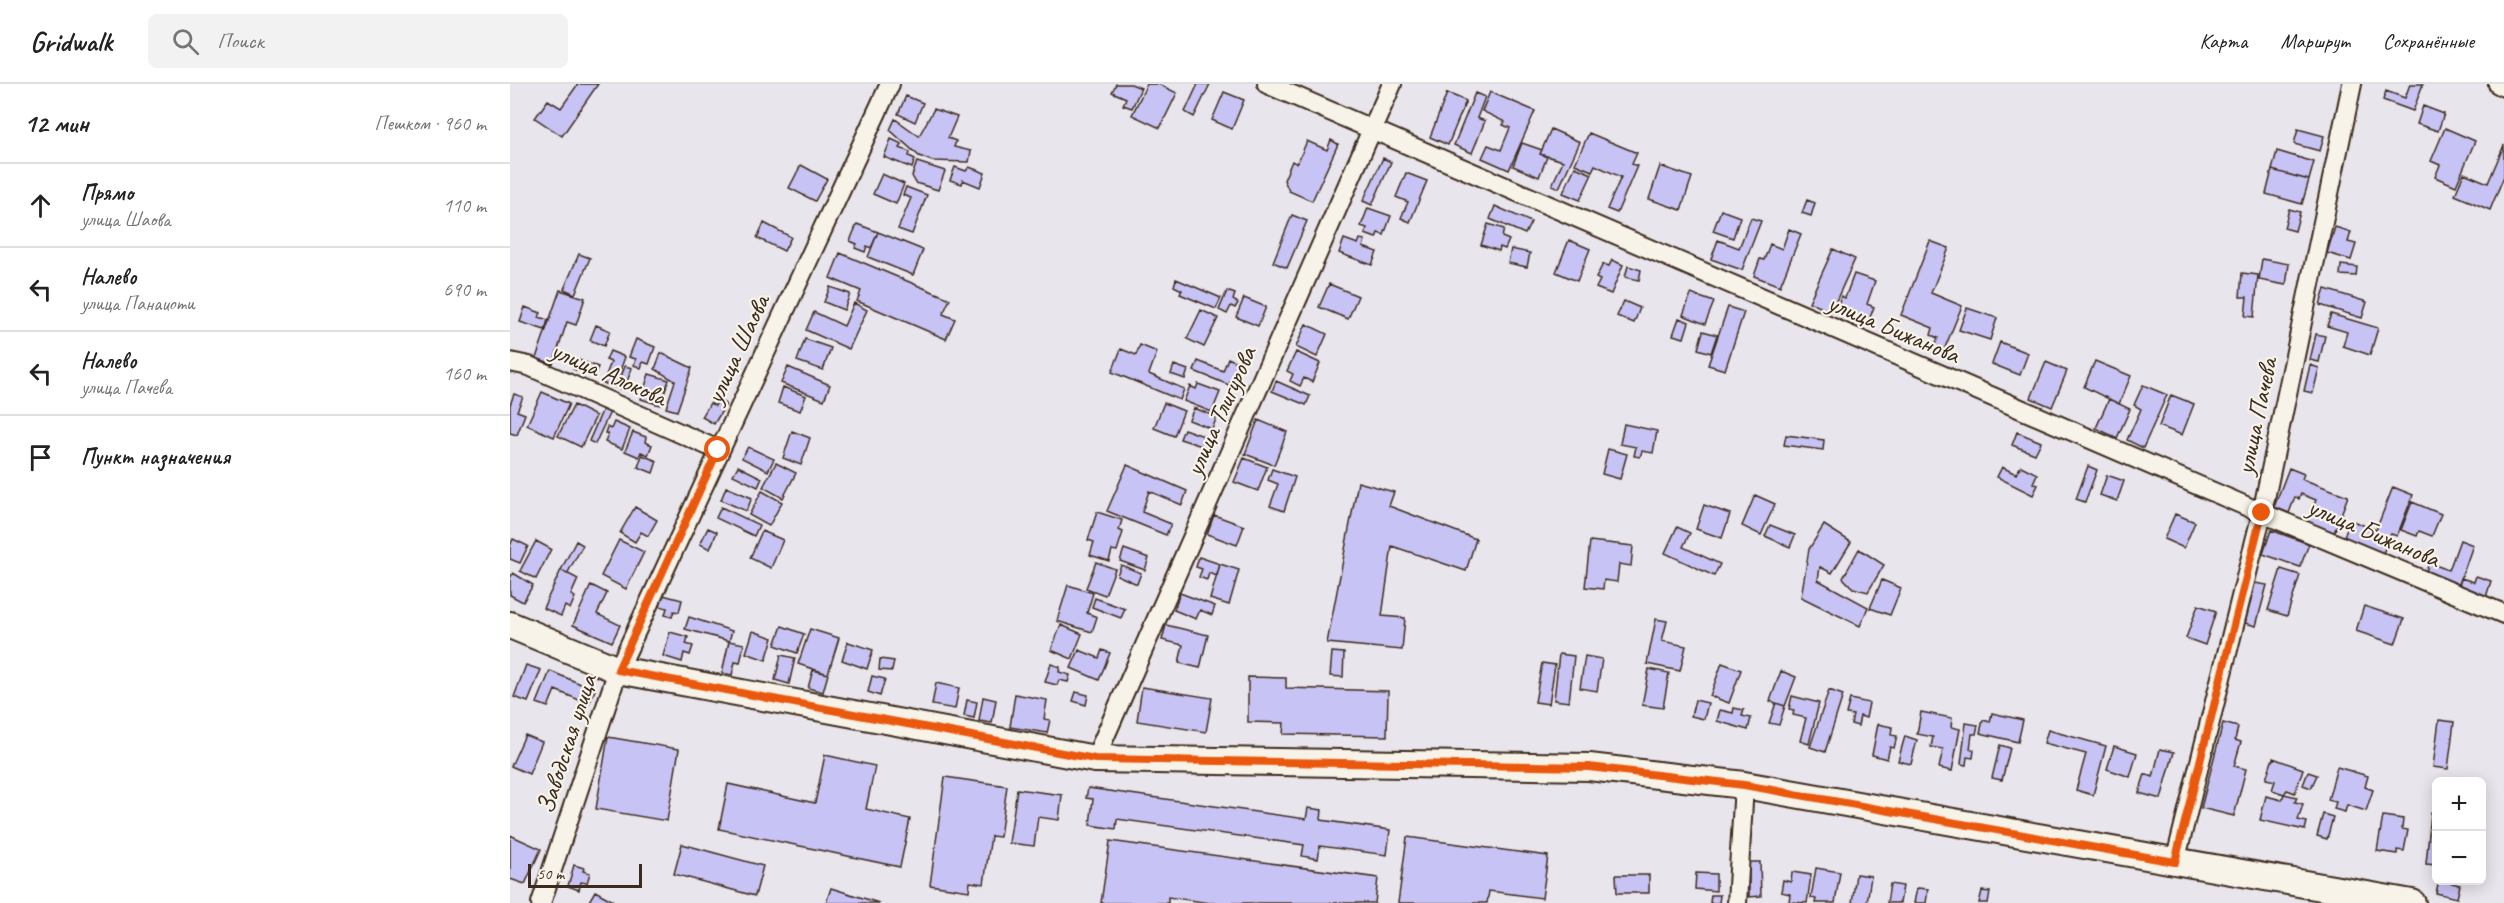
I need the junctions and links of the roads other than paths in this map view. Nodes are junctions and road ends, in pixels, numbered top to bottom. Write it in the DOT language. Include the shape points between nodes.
graph roads {
  1 [pos="890,84"];
  2 [pos="1267,84"];
  3 [pos="1392,84"];
  4 [pos="2352,84"];
  5 [pos="2498,84"];
  6 [pos="2504,87"];
  7 [pos="1372,131"];
  8 [pos="510,362"];
  9 [pos="718,450"];
  10 [pos="2262,513"];
  11 [pos="2504,614"];
  12 [pos="510,625"];
  13 [pos="618,670"];
  14 [pos="1095,759"];
  15 [pos="1744,785"];
  16 [pos="2175,862"];
  17 [pos="541,903"];
  18 [pos="1737,903"];
  19 [pos="2412,903"];
  1 -- 9 [label="street, улица Шаова"];
  2 -- 7 [label="street, улица Бижанова"];
  3 -- 7 [label="street, улица Тлигурова"];
  4 -- 10 [label="street, улица Пачева"];
  5 -- 6 [label="street"];
  7 -- 10 [label="street, улица Бижанова"];
  7 -- 14 [label="street, улица Тлигурова"];
  8 -- 9 [label="street, улица Алокова" via="529,366"];
  9 -- 13 [label="street, улица Шаова"];
  10 -- 11 [label="street, улица Бижанова"];
  10 -- 16 [label="street, улица Пачева"];
  12 -- 13 [label="street"];
  13 -- 14 [label="street"];
  13 -- 17 [label="street, Заводская улица"];
  14 -- 15 [label="street" via="1589,767"];
  15 -- 16 [label="street"];
  15 -- 18 [label="street"];
  16 -- 19 [label="street"];
}
